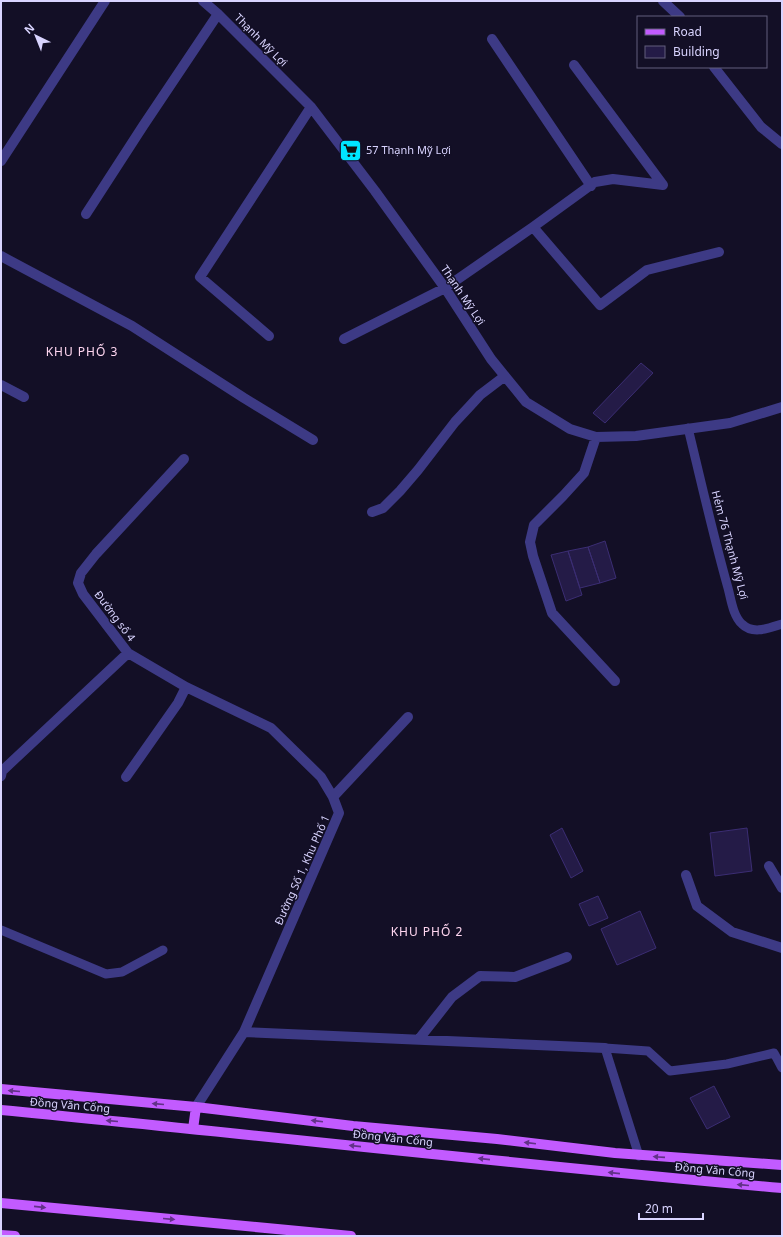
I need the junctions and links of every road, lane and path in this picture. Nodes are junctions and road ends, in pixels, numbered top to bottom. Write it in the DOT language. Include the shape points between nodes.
graph roads {
  1 [pos="105,1"];
  2 [pos="203,1"];
  3 [pos="663,1"];
  4 [pos="218,14"];
  5 [pos="679,16"];
  6 [pos="492,39"];
  7 [pos="574,65"];
  8 [pos="715,68"];
  9 [pos="311,106"];
  10 [pos="782,144"];
  11 [pos="1,161"];
  12 [pos="591,186"];
  13 [pos="86,214"];
  14 [pos="533,227"];
  15 [pos="719,252"];
  16 [pos="1,256"];
  17 [pos="445,288"];
  18 [pos="269,336"];
  19 [pos="344,339"];
  20 [pos="505,376"];
  21 [pos="1,385"];
  22 [pos="24,397"];
  23 [pos="782,407"];
  24 [pos="688,428"];
  25 [pos="596,437"];
  26 [pos="313,440"];
  27 [pos="184,459"];
  28 [pos="372,512"];
  29 [pos="782,624"];
  30 [pos="128,653"];
  31 [pos="615,681"];
  32 [pos="186,686"];
  33 [pos="408,717"];
  34 [pos="1,772"];
  35 [pos="126,777"];
  36 [pos="333,797"];
  37 [pos="769,866"];
  38 [pos="686,875"];
  39 [pos="782,888"];
  40 [pos="1,930"];
  41 [pos="782,948"];
  42 [pos="163,950"];
  43 [pos="567,957"];
  44 [pos="244,1032"];
  45 [pos="419,1039"];
  46 [pos="604,1048"];
  47 [pos="782,1068"];
  48 [pos="1,1089"];
  49 [pos="196,1107"];
  50 [pos="1,1110"];
  51 [pos="193,1129"];
  52 [pos="640,1156"];
  53 [pos="782,1165"];
  54 [pos="782,1188"];
  55 [pos="1,1203"];
  56 [pos="1,1235"];
  57 [pos="15,1236"];
  58 [pos="351,1236"];
  1 -- 11 [label="street"];
  2 -- 4 [label="street, Thạnh Mỹ Lợi"];
  3 -- 5 [label="street"];
  4 -- 9 [label="street, Thạnh Mỹ Lợi"];
  4 -- 13 [label="street"];
  6 -- 12 [label="street"];
  7 -- 12 [label="street" via="663,185 613,179 595,182"];
  8 -- 10 [label="street" via="761,127"];
  9 -- 17 [label="street, Thạnh Mỹ Lợi"];
  9 -- 18 [label="street" via="200,277"];
  12 -- 14 [label="street"];
  14 -- 15 [label="street" via="600,305 647,270"];
  14 -- 17 [label="street"];
  16 -- 26 [label="street" via="132,326"];
  17 -- 19 [label="street"];
  17 -- 20 [label="street, Thạnh Mỹ Lợi"];
  20 -- 25 [label="street, Thạnh Mỹ Lợi" via="526,402 570,429"];
  20 -- 28 [label="street" via="480,395 455,422 400,491 383,508"];
  21 -- 22 [label="street"];
  23 -- 24 [label="street, Thạnh Mỹ Lợi" via="730,423"];
  24 -- 25 [label="street, Thạnh Mỹ Lợi" via="636,436"];
  24 -- 29 [label="lane, Hẻm 76 Thạnh Mỹ Lợi" via="736,615 741,624 752,630"];
  25 -- 31 [label="street" via="584,473 534,525 530,542 552,613"];
  27 -- 30 [label="street, Đường số 4" via="96,554 81,573 78,583 83,594"];
  30 -- 32 [label="street, Đường Số 1, Khu Phố 1"];
  30 -- 34 [label="street, Đường số 4"];
  32 -- 35 [label="street" via="178,703"];
  32 -- 36 [label="street, Đường Số 1, Khu Phố 1" via="271,728 321,777"];
  33 -- 36 [label="street"];
  36 -- 44 [label="street, Đường Số 1, Khu Phố 1" via="339,813"];
  37 -- 39 [label="street"];
  38 -- 41 [label="street" via="697,906 732,932"];
  40 -- 42 [label="lane" via="106,974 122,972"];
  43 -- 45 [label="street" via="514,977 480,976 452,997"];
  44 -- 45 [label="street"];
  44 -- 49 [label="street, Đường Số 1, Khu Phố 1"];
  45 -- 46 [label="street"];
  46 -- 47 [label="lane" via="648,1051 670,1071 727,1064 774,1053"];
  46 -- 52 [label="lane"];
  49 -- 48 [label="main road, Đồng Văn Cống, one-way"];
  49 -- 51 [label="main road"];
  52 -- 49 [label="main road, Đồng Văn Cống, one-way"];
  51 -- 50 [label="main road, Đồng Văn Cống, one-way"];
  54 -- 51 [label="main road, Đồng Văn Cống, one-way"];
  53 -- 52 [label="main road, Đồng Văn Cống, one-way"];
  55 -- 58 [label="main road, one-way"];
  56 -- 57 [label="main road"];
}
